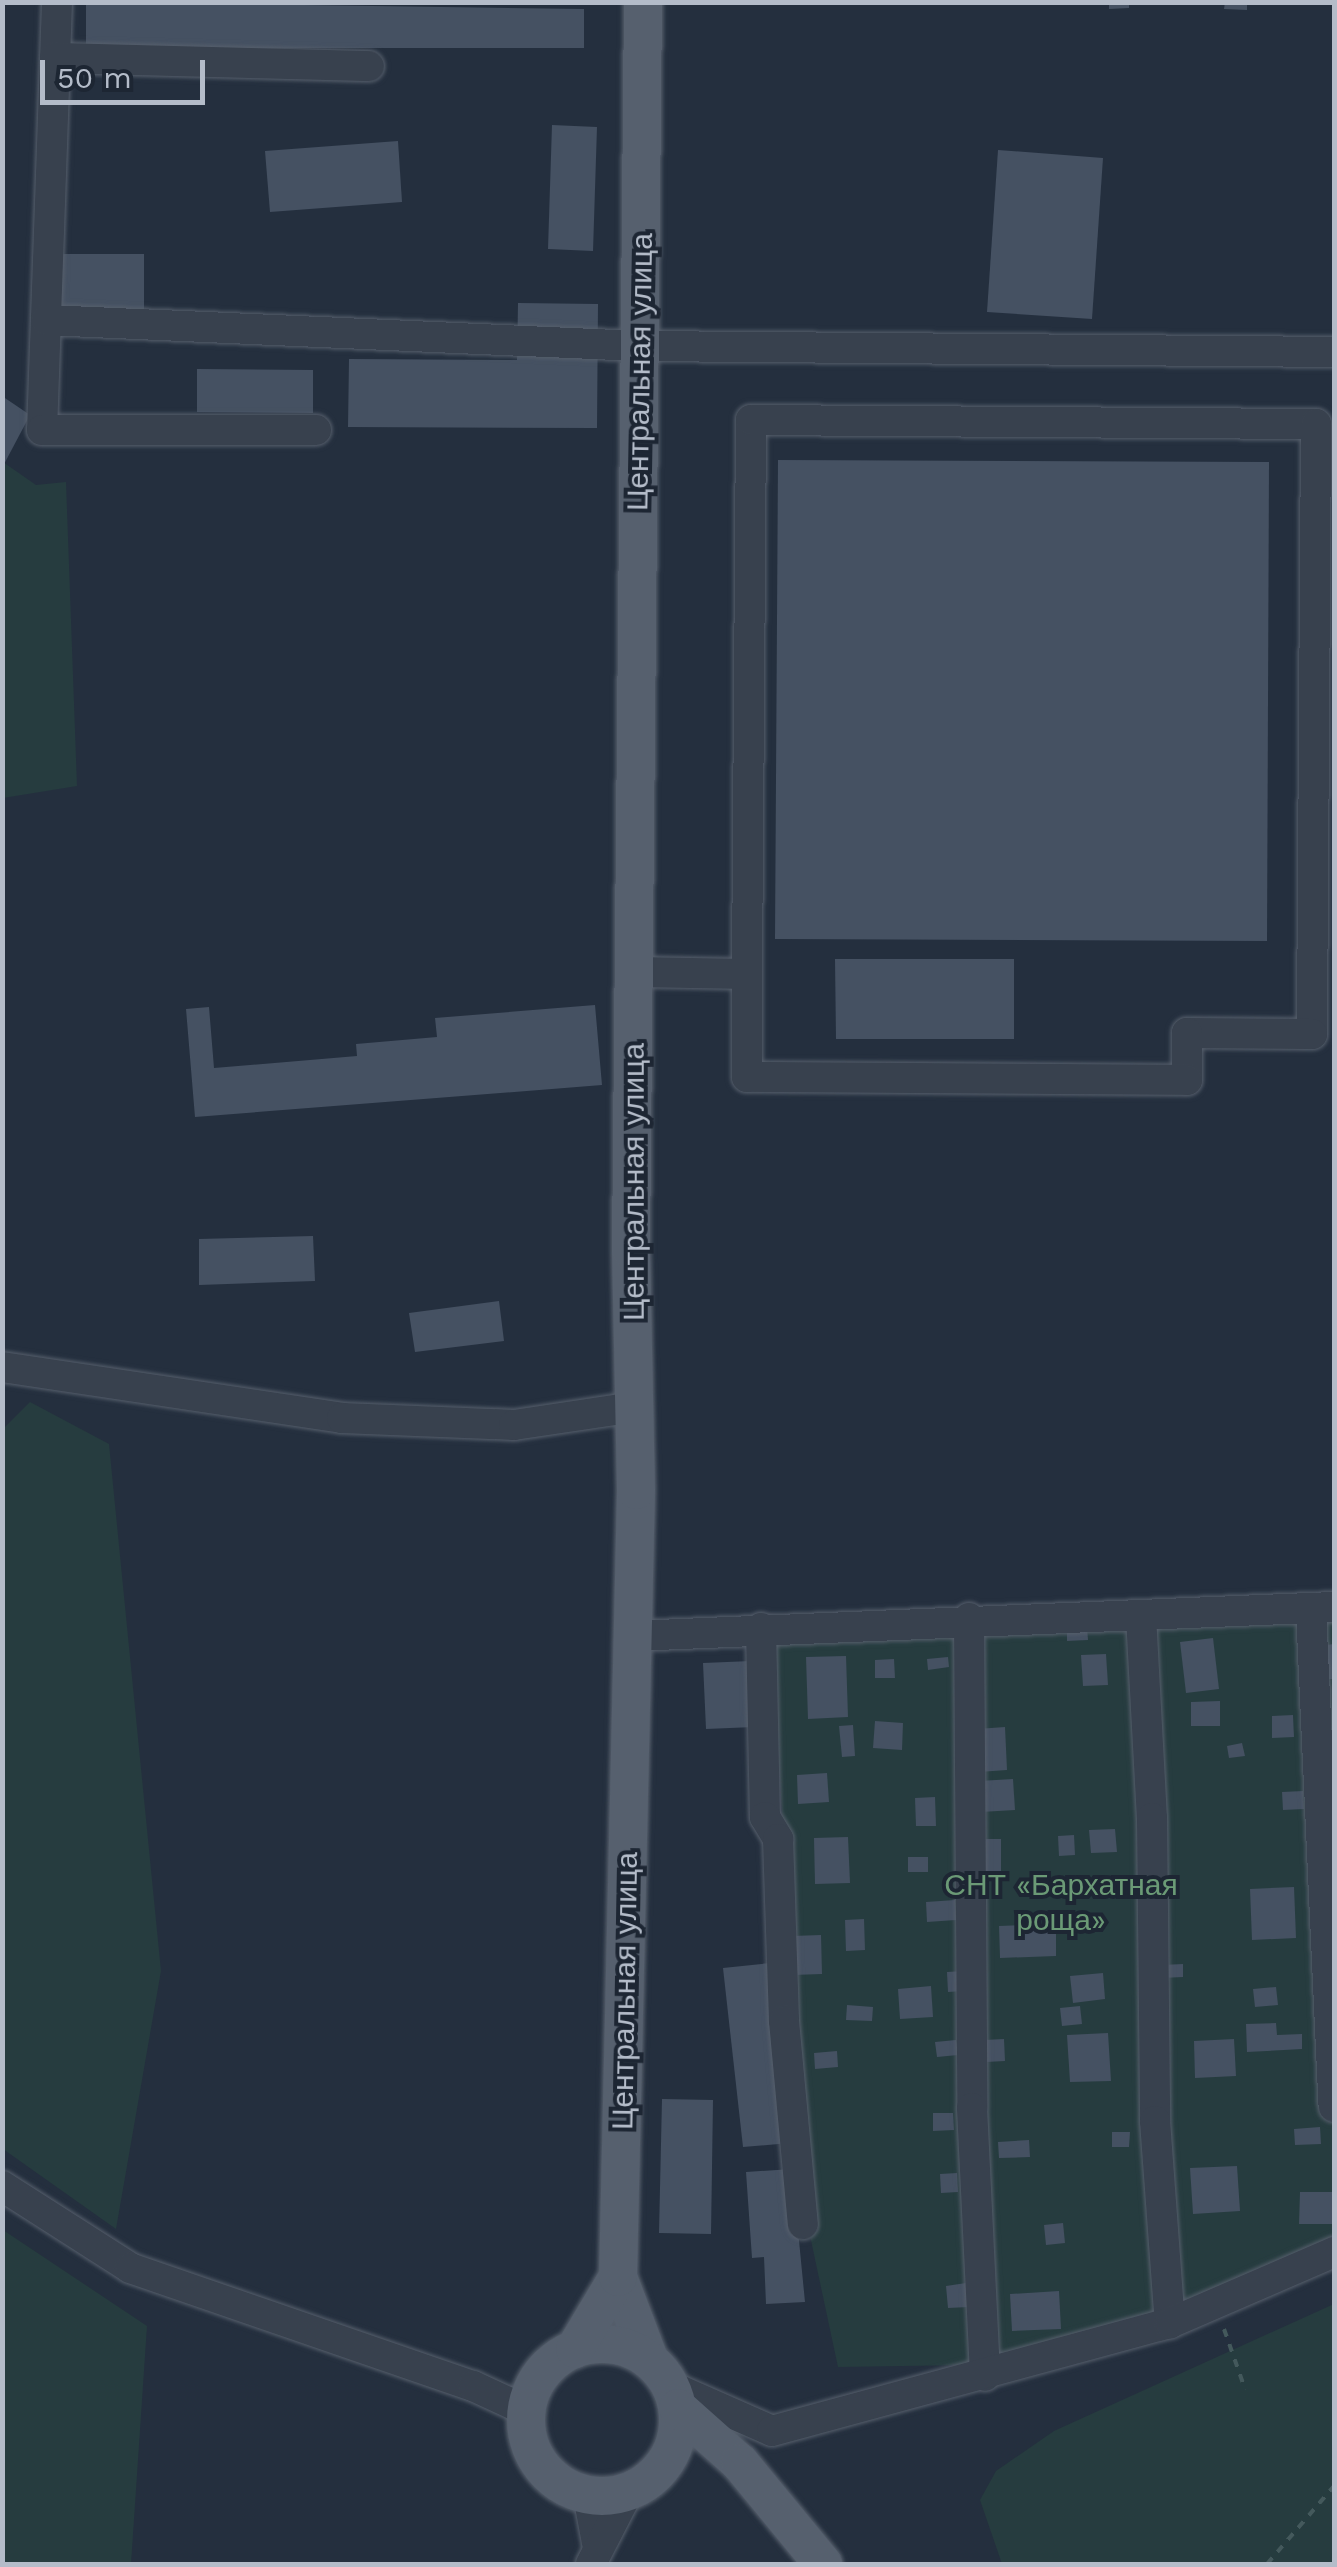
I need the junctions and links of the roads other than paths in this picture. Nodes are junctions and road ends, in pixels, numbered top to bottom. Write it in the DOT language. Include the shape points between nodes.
graph roads {
  1 [pos="57,2"];
  2 [pos="642,2"];
  3 [pos="55,58"];
  4 [pos="368,66"];
  5 [pos="46,320"];
  6 [pos="639,346"];
  7 [pos="1334,352"];
  8 [pos="316,430"];
  9 [pos="636,972"];
  10 [pos="748,974"];
  11 [pos="2,1367"];
  12 [pos="634,1407"];
  13 [pos="1323,1608"];
  14 [pos="1142,1616"];
  15 [pos="969,1618"];
  16 [pos="761,1628"];
  17 [pos="633,1636"];
  18 [pos="1334,2106"];
  19 [pos="2,2186"];
  20 [pos="803,2224"];
  21 [pos="1334,2252"];
  22 [pos="618,2277"];
  23 [pos="1170,2322"];
  24 [pos="575,2349"];
  25 [pos="986,2376"];
  26 [pos="666,2384"];
  27 [pos="528,2402"];
  28 [pos="740,2462"];
  29 [pos="661,2469"];
  30 [pos="628,2492"];
  31 [pos="588,2495"];
  32 [pos="594,2556"];
  33 [pos="823,2564"];
  1 -- 3 [label="street"];
  2 -- 6 [label="main road, Центральная улица"];
  3 -- 4 [label="street"];
  3 -- 5 [label="street"];
  5 -- 6 [label="street"];
  5 -- 8 [label="street" via="42,430"];
  6 -- 7 [label="street"];
  6 -- 9 [label="main road, Центральная улица"];
  9 -- 10 [label="street"];
  9 -- 12 [label="main road, Центральная улица"];
  10 -- 10 [label="street" via="751,420 1316,424 1312,1034 1187,1033 1187,1080 747,1077"];
  11 -- 12 [label="street" via="342,1418 514,1425"];
  12 -- 17 [label="main road, Центральная улица"];
  13 -- 14 [label="street"];
  13 -- 18 [label="street"];
  14 -- 15 [label="street"];
  14 -- 23 [label="street" via="1155,2121"];
  15 -- 16 [label="street"];
  15 -- 25 [label="street" via="972,2108"];
  16 -- 17 [label="street"];
  16 -- 20 [label="street" via="765,1817 778,1840 784,2021"];
  17 -- 22 [label="main road, Центральная улица"];
  19 -- 27 [label="street" via="130,2268"];
  21 -- 23 [label="street"];
  22 -- 24 [label="main road, Центральная улица"];
  22 -- 26 [label="main road"];
  23 -- 25 [label="street"];
  24 -- 26 [label="main road" via="626,2347"];
  24 -- 27 [label="main road" via="557,2359"];
  25 -- 26 [label="street" via="772,2430"];
  26 -- 28 [label="main road"];
  26 -- 29 [label="main road" via="678,2434"];
  27 -- 31 [label="main road" via="535,2456 548,2474"];
  28 -- 29 [label="main road" via="706,2458"];
  28 -- 33 [label="main road"];
  29 -- 30 [label="main road"];
  30 -- 31 [label="main road"];
  30 -- 32 [label="street"];
  31 -- 32 [label="street"];
}
